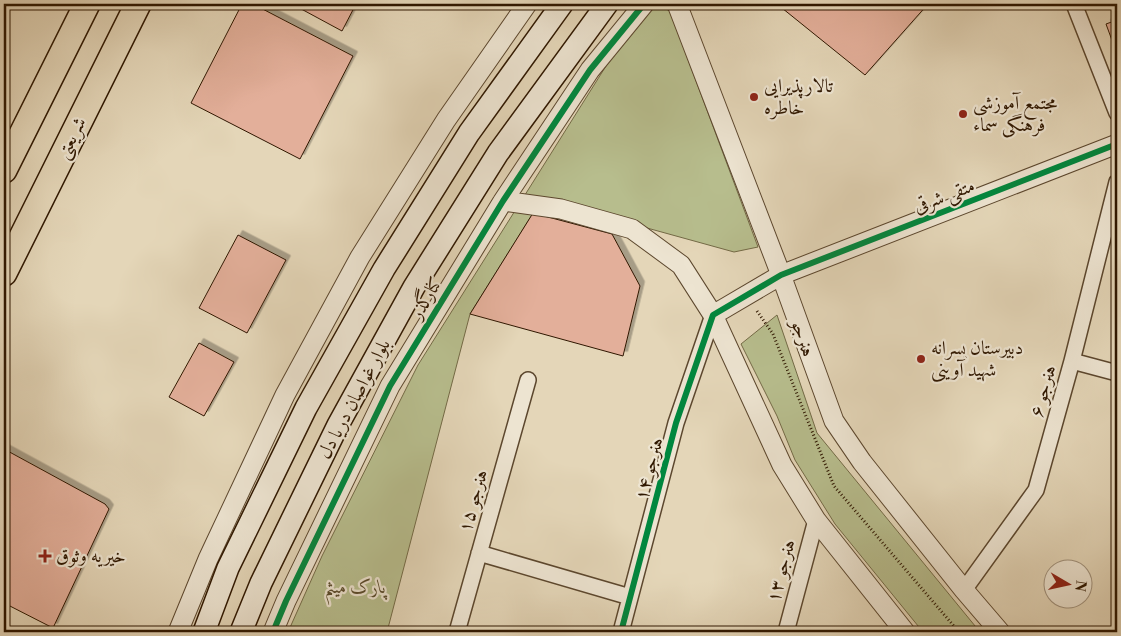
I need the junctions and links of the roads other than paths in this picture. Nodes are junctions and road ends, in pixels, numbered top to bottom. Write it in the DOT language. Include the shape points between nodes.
graph roads {
  1 [pos="87,4"];
  2 [pos="138,4"];
  3 [pos="527,4"];
  4 [pos="562,4"];
  5 [pos="607,4"];
  6 [pos="644,4"];
  7 [pos="677,4"];
  8 [pos="1074,4"];
  9 [pos="1117,113"];
  10 [pos="1117,144"];
  11 [pos="4,170"];
  12 [pos="1117,182"];
  13 [pos="503,200"];
  14 [pos="4,272"];
  15 [pos="781,275"];
  16 [pos="713,315"];
  17 [pos="1072,361"];
  18 [pos="1117,373"];
  19 [pos="528,380"];
  20 [pos="816,520"];
  21 [pos="479,553"];
  22 [pos="964,590"];
  23 [pos="630,597"];
  24 [pos="178,632"];
  25 [pos="204,632"];
  26 [pos="241,632"];
  27 [pos="273,632"];
  28 [pos="457,632"];
  29 [pos="621,632"];
  30 [pos="786,632"];
  31 [pos="905,632"];
  32 [pos="1000,632"];
  1 -- 11 [label="highway"];
  2 -- 14 [label="highway, شریعتی"];
  3 -- 24 [label="street" via="446,120 360,257 285,396 208,559"];
  4 -- 25 [label="main road, بلوار غواصان دریا دل" via="469,133 384,269 306,408 228,568"];
  5 -- 26 [label="main road, بلوار غواصان دریا دل" via="498,153 414,287 338,425 261,583"];
  6 -- 13 [label="street, کنارگذر" via="590,70"];
  7 -- 15 [label="street, هنرجو"];
  8 -- 9 [label="street"];
  10 -- 15 [label="street, متقی شرقی"];
  12 -- 17 [label="street, هنرجو ۶"];
  13 -- 16 [label="street" via="561,209 632,229 681,265"];
  13 -- 27 [label="street, کنارگذر" via="390,386"];
  15 -- 16 [label="street, متقی شرقی"];
  15 -- 22 [label="street, هنرجو" via="834,421 862,462"];
  16 -- 20 [label="street" via="782,465"];
  16 -- 23 [label="street, هنرجو ۱۴" via="676,423"];
  17 -- 18 [label="street"];
  17 -- 22 [label="street, هنرجو ۶" via="1036,490"];
  19 -- 21 [label="street, هنرجو ۱۵"];
  20 -- 30 [label="street, هنرجو ۱۳"];
  20 -- 31 [label="street"];
  21 -- 23 [label="street"];
  21 -- 28 [label="street, هنرجو ۱۵"];
  22 -- 32 [label="street, هنرجو"];
  23 -- 29 [label="street, هنرجو ۱۴"];
}
